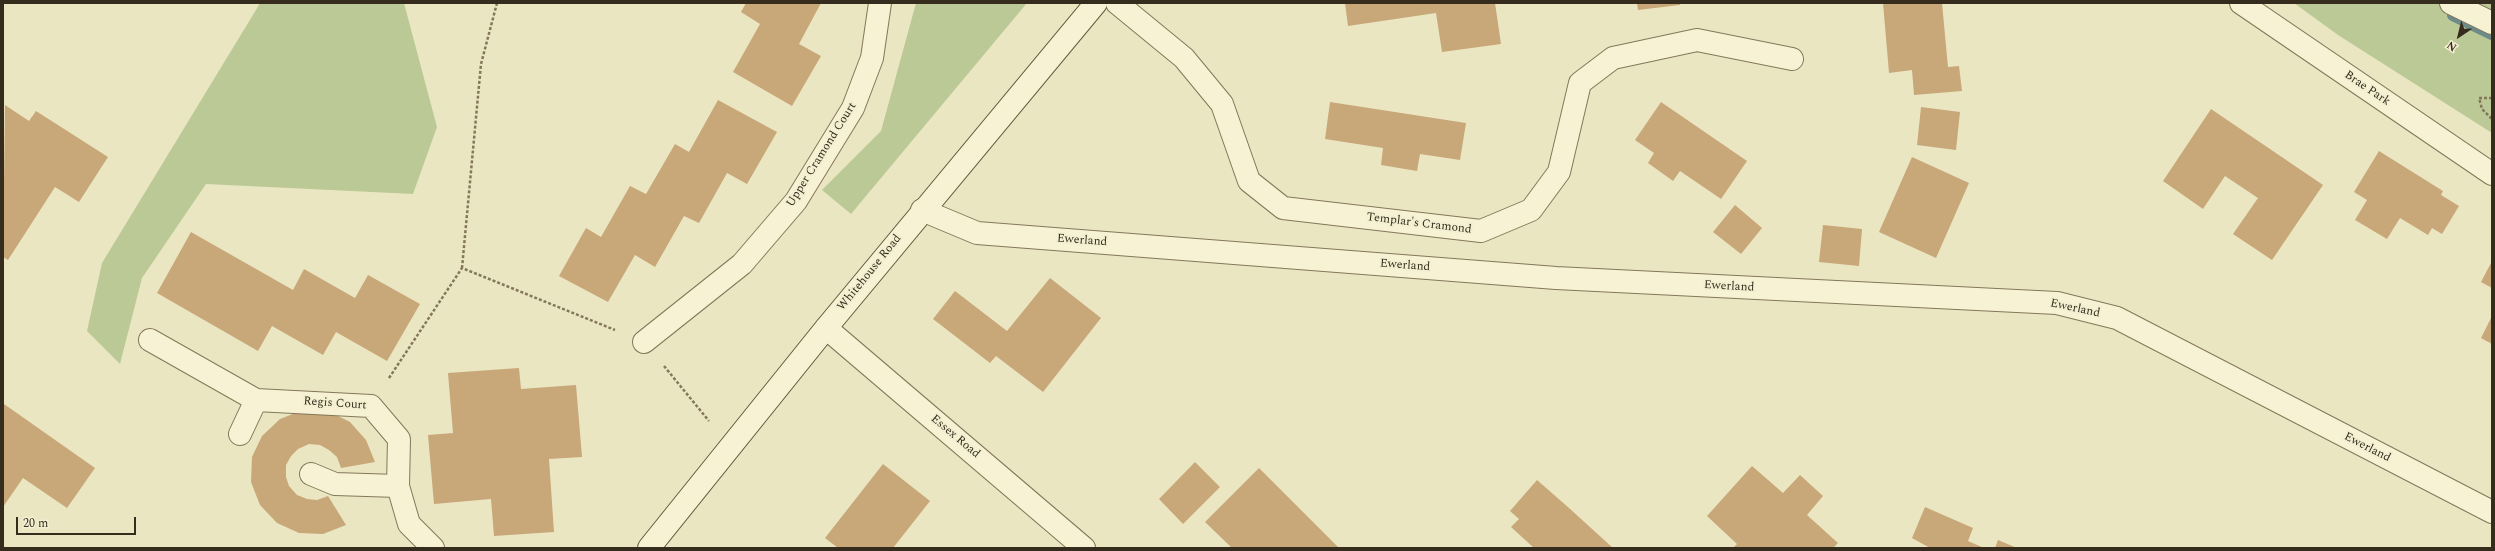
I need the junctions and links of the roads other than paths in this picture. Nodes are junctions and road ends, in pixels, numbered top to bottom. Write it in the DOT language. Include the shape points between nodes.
graph roads {
  1 [pos="880,3"];
  2 [pos="1096,3"];
  3 [pos="1117,3"];
  4 [pos="2241,3"];
  5 [pos="2451,3"];
  6 [pos="2492,23"];
  7 [pos="1792,59"];
  8 [pos="2492,174"];
  9 [pos="922,210"];
  10 [pos="826,328"];
  11 [pos="150,340"];
  12 [pos="644,342"];
  13 [pos="256,400"];
  14 [pos="240,434"];
  15 [pos="311,474"];
  16 [pos="398,486"];
  17 [pos="2492,512"];
  18 [pos="433,548"];
  19 [pos="649,548"];
  20 [pos="1084,548"];
  1 -- 12 [label="street, Upper Cramond Court" via="872,58 853,108 796,201 742,264"];
  2 -- 9 [label="street, Whitehouse Road"];
  3 -- 7 [label="street, Templar's Cramond" via="1184,58 1222,104 1249,181 1283,208 1481,231 1531,210 1559,172 1580,83 1613,58 1697,40"];
  4 -- 8 [label="street, Brae Park"];
  5 -- 6 [label="street"];
  9 -- 10 [label="street, Whitehouse Road"];
  9 -- 17 [label="street, Ewerland" via="977,233 1556,278 2057,303 2117,318"];
  10 -- 19 [label="street, Whitehouse Road"];
  10 -- 20 [label="street, Essex Road"];
  11 -- 13 [label="street, Regis Court"];
  13 -- 14 [label="street"];
  13 -- 16 [label="street, Regis Court" via="371,406 399,439"];
  15 -- 16 [label="street" via="335,484"];
  16 -- 18 [label="street, Regis Court" via="409,524"];
}
